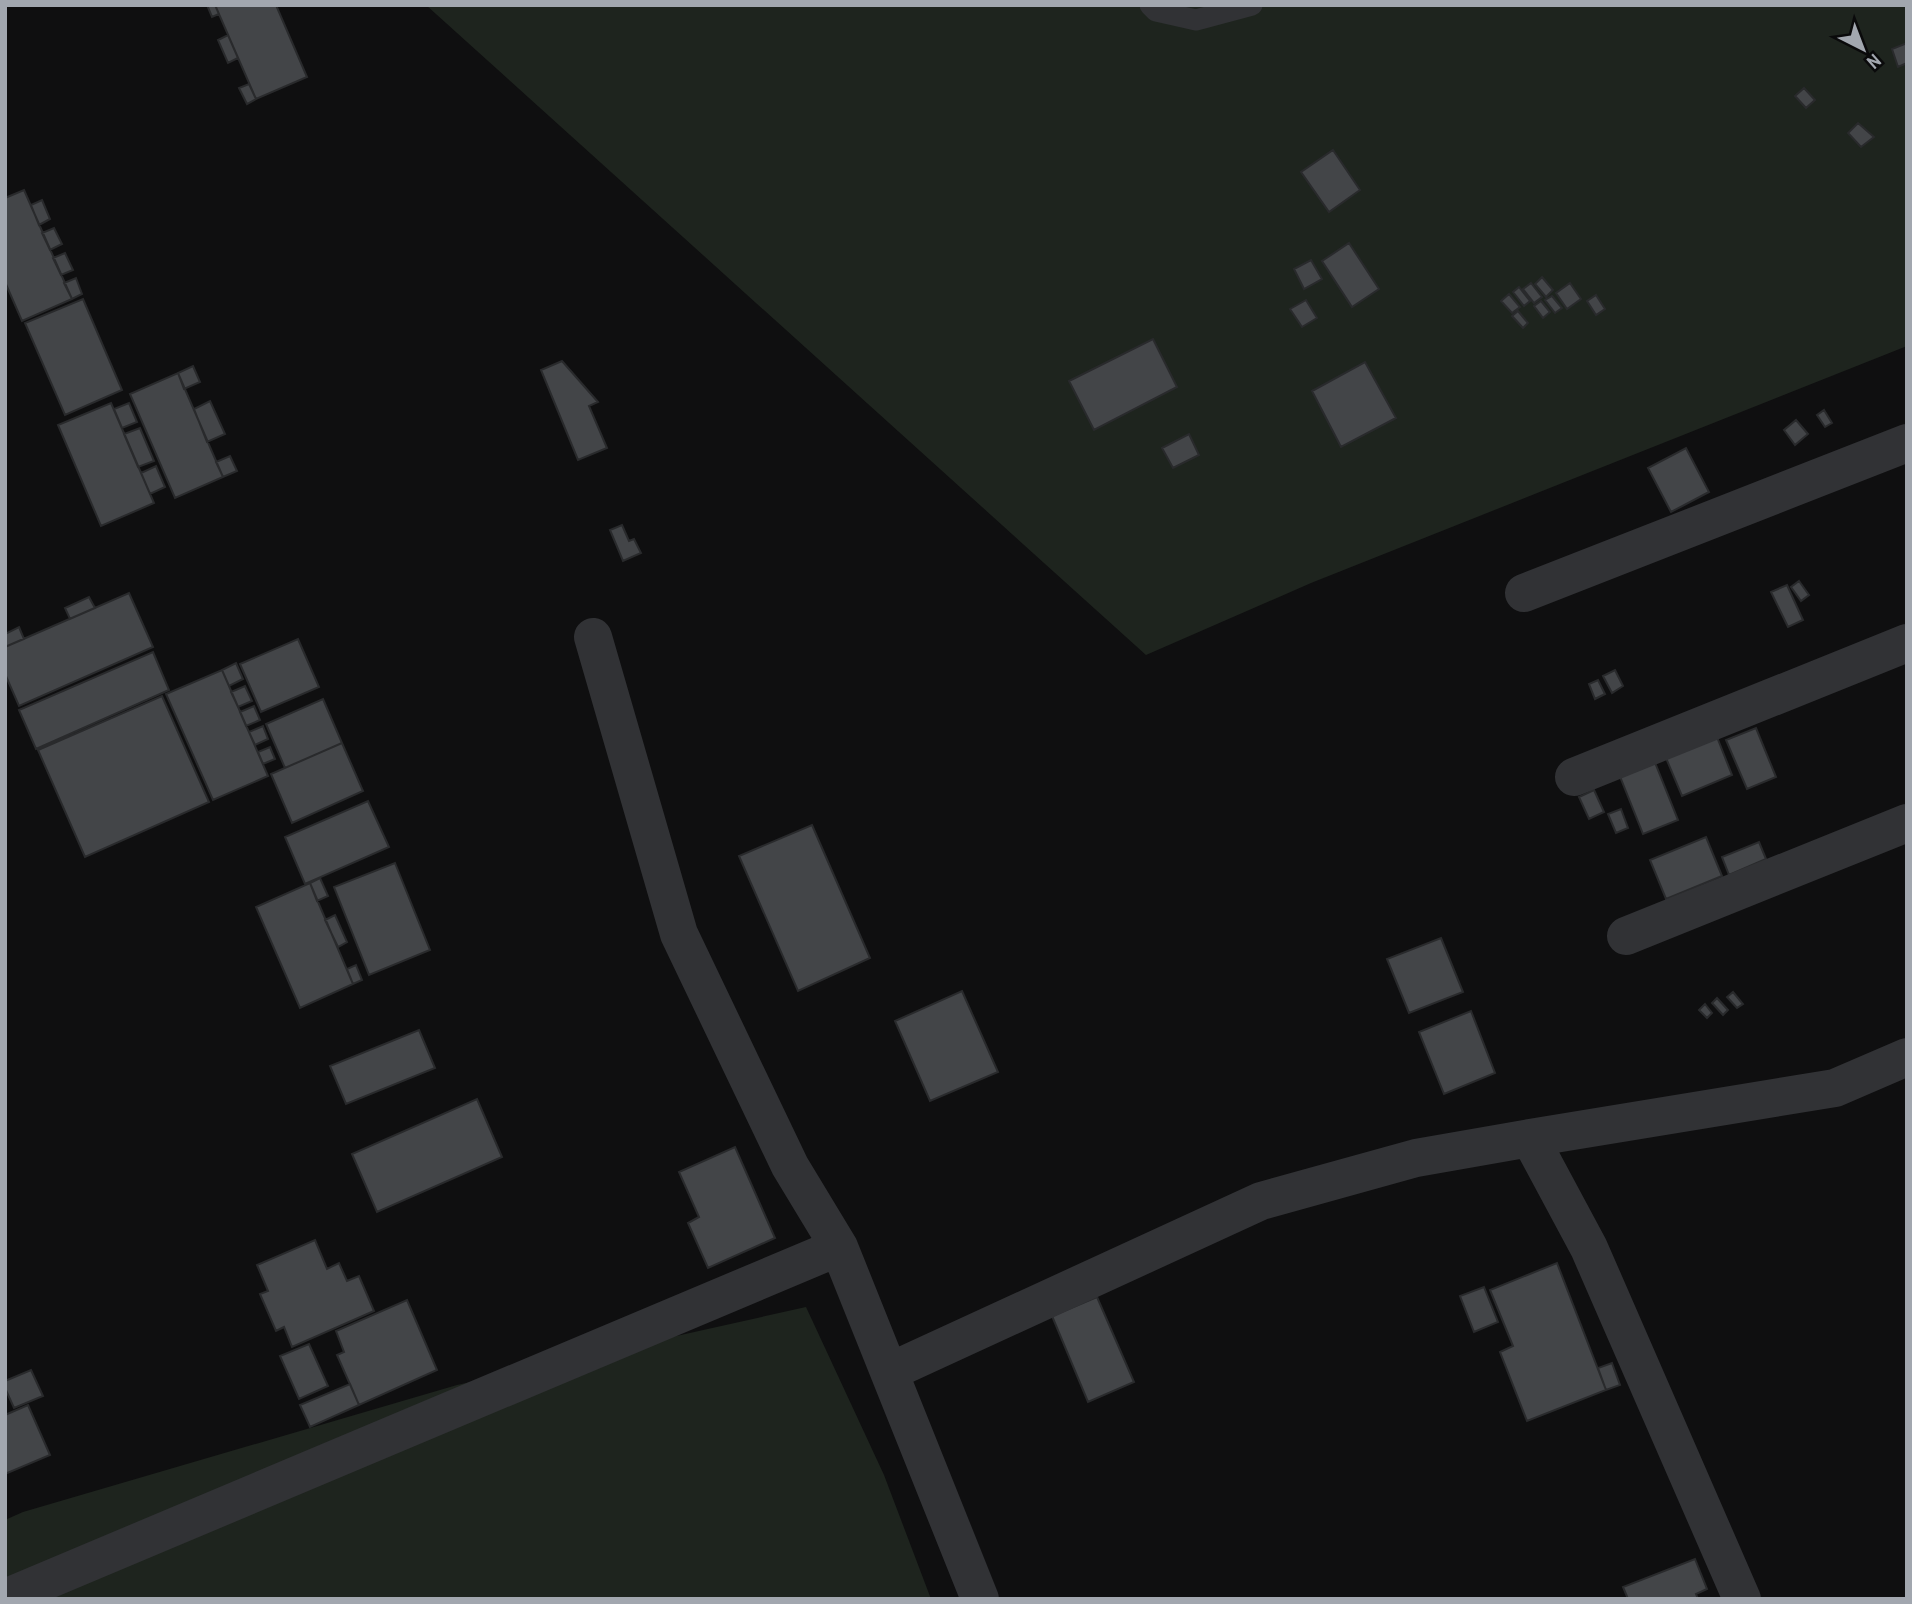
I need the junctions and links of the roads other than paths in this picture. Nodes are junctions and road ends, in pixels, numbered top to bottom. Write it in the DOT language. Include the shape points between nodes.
graph roads {
  1 [pos="1150,5"];
  2 [pos="1252,5"];
  3 [pos="1907,443"];
  4 [pos="1524,593"];
  5 [pos="593,637"];
  6 [pos="1907,643"];
  7 [pos="1574,777"];
  8 [pos="1907,823"];
  9 [pos="1626,936"];
  10 [pos="1907,1057"];
  11 [pos="1530,1138"];
  12 [pos="839,1247"];
  13 [pos="889,1372"];
  14 [pos="77,1584"];
  15 [pos="5,1598"];
  16 [pos="980,1599"];
  17 [pos="1742,1599"];
  1 -- 2 [label="lane" via="1156,11 1196,20"];
  3 -- 4 [label="street"];
  5 -- 12 [label="street" via="679,934 790,1166"];
  6 -- 7 [label="street"];
  8 -- 9 [label="street"];
  10 -- 11 [label="street" via="1835,1088"];
  11 -- 13 [label="street" via="1416,1158 1261,1201"];
  11 -- 17 [label="street" via="1589,1248"];
  12 -- 13 [label="street"];
  12 -- 14 [label="street"];
  13 -- 16 [label="street"];
  14 -- 15 [label="street"];
}
